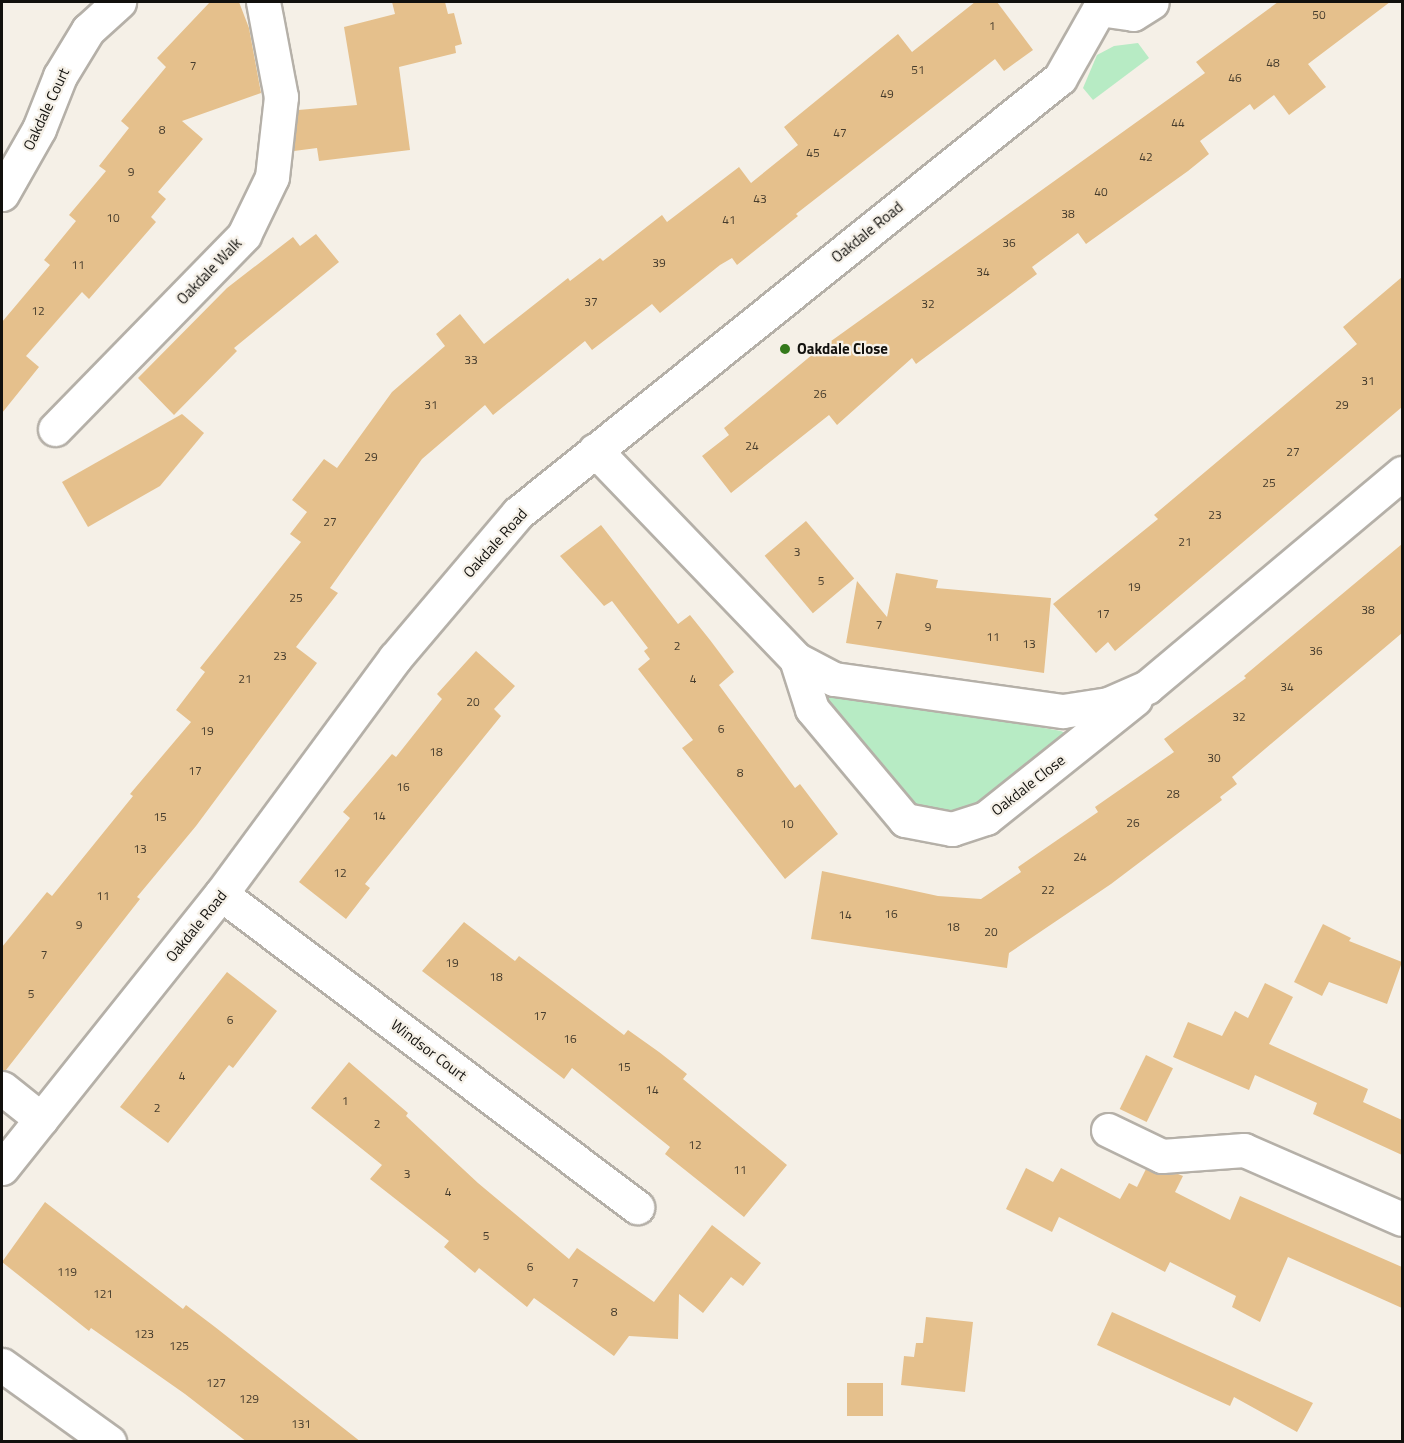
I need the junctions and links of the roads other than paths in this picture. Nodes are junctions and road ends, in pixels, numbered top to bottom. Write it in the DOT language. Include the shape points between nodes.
graph roads {
  1 [pos="119,2"];
  2 [pos="263,2"];
  3 [pos="1152,2"];
  4 [pos="1094,5"];
  5 [pos="2,194"];
  6 [pos="55,429"];
  7 [pos="595,450"];
  8 [pos="1402,473"];
  9 [pos="796,659"];
  10 [pos="1147,687"];
  11 [pos="221,894"];
  12 [pos="2,1088"];
  13 [pos="41,1119"];
  14 [pos="1108,1130"];
  15 [pos="2,1168"];
  16 [pos="637,1207"];
  17 [pos="1402,1219"];
  18 [pos="2,1365"];
  19 [pos="109,1442"];
  1 -- 5 [label="street, Oakdale Court" via="88,30 60,76 39,129"];
  2 -- 6 [label="street, Oakdale Walk" via="280,97 272,177 244,235"];
  3 -- 4 [label="street, Oakdale Road" via="1133,14"];
  4 -- 7 [label="street, Oakdale Road" via="1060,78"];
  7 -- 9 [label="street, Oakdale Close"];
  7 -- 11 [label="street, Oakdale Road" via="518,513 395,658"];
  8 -- 10 [label="street, Oakdale Close"];
  9 -- 10 [label="street, Oakdale Close" via="834,680 1063,711 1108,704"];
  9 -- 10 [label="street, Oakdale Close" via="812,709 905,819 952,829 986,818"];
  11 -- 13 [label="street, Oakdale Road"];
  11 -- 16 [label="street, Windsor Court"];
  12 -- 13 [label="street"];
  13 -- 15 [label="street, Oakdale Road"];
  14 -- 17 [label="street" via="1162,1156 1244,1150"];
  18 -- 19 [label="street"];
}
